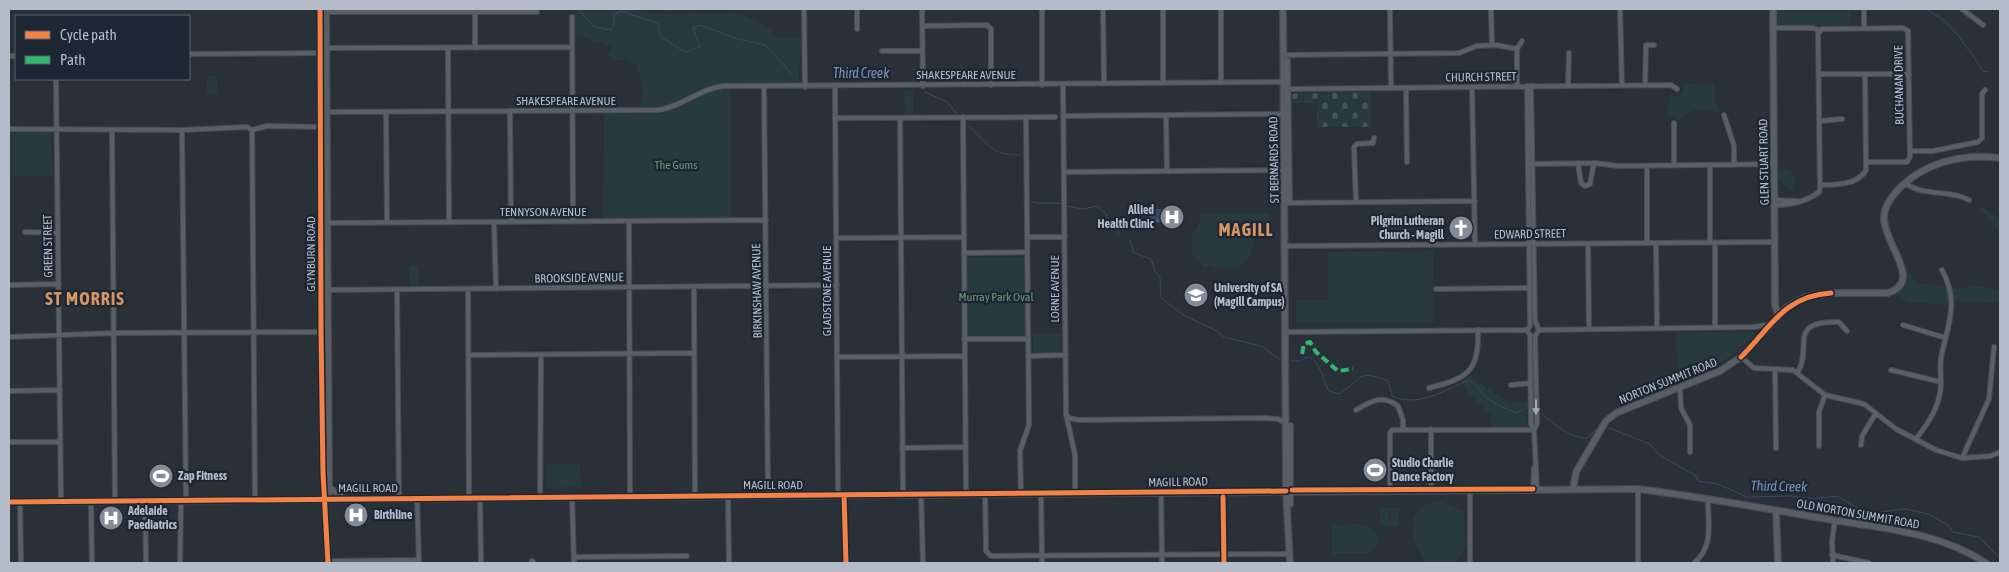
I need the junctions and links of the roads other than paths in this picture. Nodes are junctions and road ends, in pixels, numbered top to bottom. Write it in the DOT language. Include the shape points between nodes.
graph roads {
  1 [pos="804,9"];
  2 [pos="857,9"];
  3 [pos="922,9"];
  4 [pos="1042,9"];
  5 [pos="1103,9"];
  6 [pos="1163,9"];
  7 [pos="1221,9"];
  8 [pos="1283,9"];
  9 [pos="1287,9"];
  10 [pos="1390,9"];
  11 [pos="1491,9"];
  12 [pos="1620,9"];
  13 [pos="1773,9"];
  14 [pos="1864,9"];
  15 [pos="1962,9"];
  16 [pos="323,10"];
  17 [pos="394,10"];
  18 [pos="475,10"];
  19 [pos="537,12"];
  20 [pos="572,17"];
  21 [pos="1983,25"];
  22 [pos="923,26"];
  23 [pos="1773,28"];
  24 [pos="1864,28"];
  25 [pos="857,29"];
  26 [pos="1819,30"];
  27 [pos="1522,41"];
  28 [pos="1492,45"];
  29 [pos="1654,45"];
  30 [pos="572,47"];
  31 [pos="448,48"];
  32 [pos="475,48"];
  33 [pos="1517,49"];
  34 [pos="323,50"];
  35 [pos="882,51"];
  36 [pos="922,51"];
  37 [pos="190,54"];
  38 [pos="1390,54"];
  39 [pos="1569,54"];
  40 [pos="1285,55"];
  41 [pos="1819,74"];
  42 [pos="1865,74"];
  43 [pos="1909,74"];
  44 [pos="56,80"];
  45 [pos="1222,82"];
  46 [pos="1163,83"];
  47 [pos="1104,84"];
  48 [pos="991,85"];
  49 [pos="1042,85"];
  50 [pos="1063,85"];
  51 [pos="1285,85"];
  52 [pos="1622,85"];
  53 [pos="1646,85"];
  54 [pos="764,86"];
  55 [pos="835,86"];
  56 [pos="923,86"];
  57 [pos="1517,86"];
  58 [pos="1529,86"];
  59 [pos="1568,86"];
  60 [pos="805,87"];
  61 [pos="1472,87"];
  62 [pos="1391,88"];
  63 [pos="1406,88"];
  64 [pos="1677,89"];
  65 [pos="1985,90"];
  66 [pos="510,111"];
  67 [pos="572,111"];
  68 [pos="323,112"];
  69 [pos="386,112"];
  70 [pos="448,112"];
  71 [pos="1286,114"];
  72 [pos="1724,115"];
  73 [pos="1055,116"];
  74 [pos="1064,116"];
  75 [pos="1166,116"];
  76 [pos="963,117"];
  77 [pos="1026,117"];
  78 [pos="836,118"];
  79 [pos="900,118"];
  80 [pos="1842,120"];
  81 [pos="1820,121"];
  82 [pos="1674,123"];
  83 [pos="323,127"];
  84 [pos="9,129"];
  85 [pos="57,129"];
  86 [pos="112,130"];
  87 [pos="182,130"];
  88 [pos="252,130"];
  89 [pos="1374,138"];
  90 [pos="1910,152"];
  91 [pos="2000,158"];
  92 [pos="1407,162"];
  93 [pos="1866,162"];
  94 [pos="1578,163"];
  95 [pos="1594,163"];
  96 [pos="1532,164"];
  97 [pos="1774,164"];
  98 [pos="1710,165"];
  99 [pos="1734,165"];
  100 [pos="1646,166"];
  101 [pos="1674,166"];
  102 [pos="1286,170"];
  103 [pos="1167,171"];
  104 [pos="1064,172"];
  105 [pos="1905,183"];
  106 [pos="1821,185"];
  107 [pos="1969,200"];
  108 [pos="1475,201"];
  109 [pos="1356,202"];
  110 [pos="1775,202"];
  111 [pos="1287,203"];
  112 [pos="766,220"];
  113 [pos="629,221"];
  114 [pos="449,222"];
  115 [pos="494,222"];
  116 [pos="511,222"];
  117 [pos="573,222"];
  118 [pos="324,223"];
  119 [pos="387,223"];
  120 [pos="25,232"];
  121 [pos="58,233"];
  122 [pos="964,237"];
  123 [pos="1027,237"];
  124 [pos="1065,237"];
  125 [pos="836,238"];
  126 [pos="901,238"];
  127 [pos="1775,242"];
  128 [pos="1647,243"];
  129 [pos="1656,243"];
  130 [pos="1713,243"];
  131 [pos="1528,244"];
  132 [pos="1534,244"];
  133 [pos="1588,244"];
  134 [pos="1475,245"];
  135 [pos="1287,246"];
  136 [pos="1027,252"];
  137 [pos="964,253"];
  138 [pos="1942,270"];
  139 [pos="1529,273"];
  140 [pos="1534,273"];
  141 [pos="59,284"];
  142 [pos="9,285"];
  143 [pos="837,285"];
  144 [pos="768,286"];
  145 [pos="630,287"];
  146 [pos="694,287"];
  147 [pos="1529,288"];
  148 [pos="468,289"];
  149 [pos="496,289"];
  150 [pos="1436,289"];
  151 [pos="325,290"];
  152 [pos="397,290"];
  153 [pos="1778,315"];
  154 [pos="1771,324"];
  155 [pos="1903,325"];
  156 [pos="1536,326"];
  157 [pos="1715,327"];
  158 [pos="1754,327"];
  159 [pos="1529,328"];
  160 [pos="1657,328"];
  161 [pos="1589,329"];
  162 [pos="1478,330"];
  163 [pos="1538,330"];
  164 [pos="1288,331"];
  165 [pos="1847,331"];
  166 [pos="324,332"];
  167 [pos="114,333"];
  168 [pos="184,333"];
  169 [pos="253,333"];
  170 [pos="59,335"];
  171 [pos="1530,335"];
  172 [pos="1536,336"];
  173 [pos="9,337"];
  174 [pos="1946,338"];
  175 [pos="1028,339"];
  176 [pos="1758,339"];
  177 [pos="964,340"];
  178 [pos="1994,347"];
  179 [pos="1288,352"];
  180 [pos="694,353"];
  181 [pos="630,354"];
  182 [pos="468,355"];
  183 [pos="541,356"];
  184 [pos="901,356"];
  185 [pos="964,356"];
  186 [pos="1028,356"];
  187 [pos="1066,356"];
  188 [pos="837,357"];
  189 [pos="1741,357"];
  190 [pos="1775,369"];
  191 [pos="1891,370"];
  192 [pos="1798,372"];
  193 [pos="1941,382"];
  194 [pos="1530,383"];
  195 [pos="1536,383"];
  196 [pos="1511,385"];
  197 [pos="1429,388"];
  198 [pos="1680,388"];
  199 [pos="9,390"];
  200 [pos="60,390"];
  201 [pos="1825,394"];
  202 [pos="1356,410"];
  203 [pos="1286,413"];
  204 [pos="1876,413"];
  205 [pos="1066,414"];
  206 [pos="1278,419"];
  207 [pos="1079,420"];
  208 [pos="1286,423"];
  209 [pos="1068,428"];
  210 [pos="1403,429"];
  211 [pos="1430,430"];
  212 [pos="1534,430"];
  213 [pos="1916,439"];
  214 [pos="9,442"];
  215 [pos="60,442"];
  216 [pos="1861,445"];
  217 [pos="1819,446"];
  218 [pos="964,447"];
  219 [pos="902,448"];
  220 [pos="1776,448"];
  221 [pos="1690,452"];
  222 [pos="2000,452"];
  223 [pos="1962,458"];
  224 [pos="326,485"];
  225 [pos="1470,489"];
  226 [pos="1535,489"];
  227 [pos="1573,489"];
  228 [pos="1638,489"];
  229 [pos="1289,490"];
  230 [pos="1390,490"];
  231 [pos="1431,490"];
  232 [pos="1223,491"];
  233 [pos="985,493"];
  234 [pos="1021,493"];
  235 [pos="1041,493"];
  236 [pos="1075,493"];
  237 [pos="903,494"];
  238 [pos="921,494"];
  239 [pos="966,494"];
  240 [pos="768,495"];
  241 [pos="841,495"];
  242 [pos="1161,495"];
  243 [pos="630,496"];
  244 [pos="695,496"];
  245 [pos="728,496"];
  246 [pos="540,497"];
  247 [pos="572,497"];
  248 [pos="345,498"];
  249 [pos="399,498"];
  250 [pos="417,498"];
  251 [pos="469,498"];
  252 [pos="480,498"];
  253 [pos="309,499"];
  254 [pos="326,499"];
  255 [pos="254,500"];
  256 [pos="1708,500"];
  257 [pos="183,501"];
  258 [pos="9,502"];
  259 [pos="20,502"];
  260 [pos="61,502"];
  261 [pos="91,502"];
  262 [pos="116,502"];
  263 [pos="145,502"];
  264 [pos="1776,510"];
  265 [pos="1835,520"];
  266 [pos="1290,554"];
  267 [pos="1162,555"];
  268 [pos="1224,555"];
  269 [pos="1832,555"];
  270 [pos="687,556"];
  271 [pos="1042,556"];
  272 [pos="574,557"];
  273 [pos="419,561"];
  274 [pos="328,562"];
  275 [pos="21,563"];
  276 [pos="92,563"];
  277 [pos="146,563"];
  278 [pos="180,563"];
  279 [pos="481,563"];
  280 [pos="574,563"];
  281 [pos="730,563"];
  282 [pos="846,563"];
  283 [pos="923,563"];
  284 [pos="1042,563"];
  285 [pos="1162,563"];
  286 [pos="1224,563"];
  287 [pos="1290,563"];
  288 [pos="1470,563"];
  289 [pos="1638,563"];
  290 [pos="1694,563"];
  291 [pos="1778,563"];
  292 [pos="1833,563"];
  293 [pos="1869,563"];
  294 [pos="1986,563"];
  1 -- 60 [label="street"];
  2 -- 25 [label="street"];
  3 -- 22 [label="street"];
  4 -- 49 [label="street"];
  5 -- 47 [label="street"];
  6 -- 46 [label="street"];
  7 -- 45 [label="street"];
  8 -- 40 [label="main road, ST BERNARDS ROAD"];
  9 -- 40 [label="main road, ST BERNARDS ROAD"];
  10 -- 38 [label="street"];
  11 -- 28 [label="street"];
  12 -- 52 [label="street"];
  13 -- 23 [label="main road, GLEN STUART ROAD"];
  14 -- 24 [label="street"];
  15 -- 21 [label="street"];
  16 -- 17 [label="street"];
  16 -- 34 [label="main road, GLYNBURN ROAD"];
  17 -- 18 [label="street"];
  18 -- 19 [label="street"];
  18 -- 32 [label="street"];
  20 -- 30 [label="street"];
  22 -- 36 [label="street"];
  22 -- 48 [label="street" via="987,25 991,29"];
  23 -- 26 [label="street, BUCHANAN DRIVE"];
  23 -- 97 [label="main road, GLEN STUART ROAD"];
  24 -- 26 [label="street, BUCHANAN DRIVE"];
  24 -- 43 [label="street, BUCHANAN DRIVE" via="1906,28"];
  26 -- 41 [label="street"];
  27 -- 33 [label="street"];
  28 -- 33 [label="street"];
  28 -- 38 [label="street" via="1477,46 1459,53"];
  29 -- 53 [label="street" via="1646,45"];
  30 -- 32 [label="street"];
  30 -- 67 [label="street"];
  31 -- 32 [label="street"];
  31 -- 34 [label="street"];
  31 -- 70 [label="street"];
  33 -- 57 [label="street"];
  34 -- 37 [label="street"];
  34 -- 68 [label="main road, GLYNBURN ROAD"];
  35 -- 36 [label="street"];
  36 -- 56 [label="street"];
  38 -- 40 [label="street"];
  38 -- 62 [label="street"];
  39 -- 59 [label="street"];
  40 -- 51 [label="main road, ST BERNARDS ROAD"];
  41 -- 42 [label="street"];
  41 -- 81 [label="street"];
  42 -- 43 [label="street"];
  42 -- 93 [label="street"];
  43 -- 90 [label="street, BUCHANAN DRIVE"];
  44 -- 85 [label="street, GREEN STREET"];
  45 -- 46 [label="street, SHAKESPEARE AVENUE"];
  45 -- 51 [label="street, SHAKESPEARE AVENUE"];
  46 -- 47 [label="street, SHAKESPEARE AVENUE"];
  47 -- 50 [label="street, SHAKESPEARE AVENUE"];
  48 -- 49 [label="street, SHAKESPEARE AVENUE"];
  48 -- 56 [label="street, SHAKESPEARE AVENUE"];
  49 -- 50 [label="street, SHAKESPEARE AVENUE"];
  50 -- 74 [label="street, LORNE AVENUE"];
  51 -- 62 [label="street, CHURCH STREET"];
  51 -- 71 [label="main road, ST BERNARDS ROAD"];
  52 -- 53 [label="street, CHURCH STREET"];
  52 -- 59 [label="street, CHURCH STREET"];
  53 -- 64 [label="street, CHURCH STREET" via="1671,85"];
  54 -- 60 [label="street, SHAKESPEARE AVENUE"];
  54 -- 67 [label="street, SHAKESPEARE AVENUE" via="715,87 663,110"];
  54 -- 112 [label="street, BIRKINSHAW AVENUE"];
  55 -- 56 [label="street, SHAKESPEARE AVENUE"];
  55 -- 60 [label="street, SHAKESPEARE AVENUE"];
  55 -- 78 [label="street, GLADSTONE AVENUE"];
  57 -- 58 [label="street, CHURCH STREET"];
  57 -- 61 [label="street, CHURCH STREET"];
  58 -- 59 [label="street, CHURCH STREET"];
  58 -- 96 [label="street"];
  58 -- 131 [label="street"];
  61 -- 63 [label="street, CHURCH STREET"];
  61 -- 108 [label="street"];
  62 -- 63 [label="street, CHURCH STREET"];
  63 -- 92 [label="street"];
  65 -- 90 [label="street" via="1982,94 1982,138 1978,142"];
  66 -- 67 [label="street, SHAKESPEARE AVENUE"];
  66 -- 70 [label="street, SHAKESPEARE AVENUE"];
  66 -- 116 [label="street"];
  67 -- 117 [label="street"];
  68 -- 69 [label="street, SHAKESPEARE AVENUE"];
  68 -- 83 [label="main road, GLYNBURN ROAD"];
  69 -- 70 [label="street, SHAKESPEARE AVENUE"];
  69 -- 119 [label="street"];
  70 -- 114 [label="street"];
  71 -- 75 [label="street"];
  71 -- 102 [label="main road, ST BERNARDS ROAD"];
  72 -- 99 [label="street" via="1734,146"];
  73 -- 77 [label="street"];
  74 -- 75 [label="street"];
  74 -- 104 [label="street, LORNE AVENUE"];
  75 -- 103 [label="street"];
  76 -- 77 [label="street"];
  76 -- 79 [label="street"];
  76 -- 122 [label="street"];
  77 -- 123 [label="street"];
  78 -- 79 [label="street"];
  78 -- 125 [label="street, GLADSTONE AVENUE"];
  79 -- 126 [label="street"];
  80 -- 81 [label="street"];
  81 -- 106 [label="street"];
  82 -- 101 [label="street"];
  83 -- 88 [label="street" via="267,126"];
  83 -- 118 [label="main road, GLYNBURN ROAD"];
  84 -- 85 [label="street"];
  85 -- 86 [label="street"];
  85 -- 121 [label="street, GREEN STREET"];
  86 -- 87 [label="street"];
  86 -- 167 [label="street"];
  87 -- 88 [label="street" via="247,127"];
  87 -- 168 [label="street"];
  88 -- 169 [label="street"];
  89 -- 109 [label="street" via="1373,143 1354,147"];
  90 -- 93 [label="street" via="1907,162"];
  91 -- 105 [label="main road, NORTON SUMMIT ROAD" via="1980,156 1948,161 1918,172"];
  93 -- 106 [label="street" via="1864,173 1842,185"];
  94 -- 95 [label="street"];
  94 -- 95 [label="street" via="1581,183 1585,186 1590,184"];
  94 -- 96 [label="street"];
  95 -- 100 [label="street"];
  96 -- 132 [label="street"];
  97 -- 99 [label="street"];
  97 -- 110 [label="main road, GLEN STUART ROAD"];
  98 -- 99 [label="street"];
  98 -- 101 [label="street"];
  98 -- 130 [label="street"];
  100 -- 101 [label="street"];
  100 -- 128 [label="street"];
  102 -- 103 [label="street"];
  102 -- 111 [label="main road, ST BERNARDS ROAD"];
  103 -- 104 [label="street"];
  104 -- 124 [label="street, LORNE AVENUE"];
  105 -- 107 [label="street" via="1921,191 1963,196"];
  105 -- 153 [label="main road, NORTON SUMMIT ROAD" via="1887,204 1884,214 1887,233 1903,274 1901,285 1888,293 1813,295 1794,302"];
  106 -- 110 [label="street" via="1819,192 1800,201"];
  108 -- 109 [label="street"];
  108 -- 134 [label="street"];
  109 -- 111 [label="street"];
  110 -- 127 [label="main road, GLEN STUART ROAD"];
  111 -- 135 [label="main road, ST BERNARDS ROAD"];
  112 -- 113 [label="street, TENNYSON AVENUE"];
  112 -- 144 [label="street, BIRKINSHAW AVENUE"];
  113 -- 117 [label="street, TENNYSON AVENUE"];
  113 -- 145 [label="street"];
  114 -- 115 [label="street, TENNYSON AVENUE"];
  114 -- 119 [label="street, TENNYSON AVENUE"];
  115 -- 116 [label="street, TENNYSON AVENUE"];
  115 -- 149 [label="street"];
  116 -- 117 [label="street, TENNYSON AVENUE"];
  118 -- 119 [label="street, TENNYSON AVENUE"];
  118 -- 151 [label="main road, GLYNBURN ROAD"];
  120 -- 121 [label="street"];
  121 -- 141 [label="street, GREEN STREET"];
  122 -- 126 [label="street"];
  122 -- 137 [label="street"];
  123 -- 124 [label="street"];
  123 -- 136 [label="street"];
  124 -- 187 [label="street, LORNE AVENUE"];
  125 -- 126 [label="street"];
  125 -- 143 [label="street, GLADSTONE AVENUE"];
  126 -- 184 [label="street"];
  127 -- 130 [label="street, EDWARD STREET"];
  127 -- 153 [label="main road, GLEN STUART ROAD" via="1775,305"];
  128 -- 129 [label="street, EDWARD STREET"];
  128 -- 133 [label="street, EDWARD STREET"];
  129 -- 130 [label="street, EDWARD STREET"];
  129 -- 160 [label="street"];
  130 -- 157 [label="street"];
  131 -- 132 [label="street, EDWARD STREET"];
  131 -- 134 [label="street, EDWARD STREET"];
  131 -- 139 [label="street"];
  132 -- 133 [label="street, EDWARD STREET"];
  132 -- 140 [label="street"];
  133 -- 161 [label="street"];
  134 -- 135 [label="street, EDWARD STREET"];
  135 -- 164 [label="main road, ST BERNARDS ROAD"];
  136 -- 137 [label="street"];
  136 -- 175 [label="street"];
  137 -- 177 [label="street"];
  138 -- 174 [label="street" via="1947,279 1952,313"];
  139 -- 140 [label="street"];
  139 -- 147 [label="street"];
  140 -- 156 [label="street"];
  141 -- 142 [label="street"];
  141 -- 170 [label="street, GREEN STREET"];
  143 -- 144 [label="street, BROOKSIDE AVENUE"];
  143 -- 188 [label="street, GLADSTONE AVENUE"];
  144 -- 146 [label="street, BROOKSIDE AVENUE"];
  144 -- 240 [label="street, BIRKINSHAW AVENUE"];
  145 -- 146 [label="street, BROOKSIDE AVENUE"];
  145 -- 149 [label="street, BROOKSIDE AVENUE"];
  145 -- 181 [label="street"];
  146 -- 180 [label="street"];
  147 -- 150 [label="street"];
  147 -- 159 [label="street"];
  148 -- 149 [label="street, BROOKSIDE AVENUE"];
  148 -- 152 [label="street, BROOKSIDE AVENUE"];
  148 -- 182 [label="street"];
  151 -- 152 [label="street, BROOKSIDE AVENUE"];
  151 -- 166 [label="main road, GLYNBURN ROAD"];
  152 -- 249 [label="street"];
  153 -- 154 [label="main road, NORTON SUMMIT ROAD"];
  154 -- 158 [label="street"];
  154 -- 176 [label="main road, NORTON SUMMIT ROAD"];
  155 -- 174 [label="street"];
  156 -- 159 [label="street"];
  156 -- 163 [label="street"];
  157 -- 158 [label="street"];
  157 -- 160 [label="street"];
  158 -- 176 [label="street"];
  159 -- 162 [label="street"];
  159 -- 171 [label="street"];
  160 -- 161 [label="street"];
  161 -- 163 [label="street"];
  162 -- 164 [label="street"];
  162 -- 197 [label="street" via="1478,350 1467,375"];
  163 -- 172 [label="street"];
  164 -- 179 [label="main road, ST BERNARDS ROAD"];
  165 -- 192 [label="street" via="1839,322 1824,322 1807,329"];
  166 -- 169 [label="street"];
  166 -- 224 [label="main road, GLYNBURN ROAD"];
  167 -- 168 [label="street"];
  167 -- 170 [label="street"];
  167 -- 262 [label="street"];
  168 -- 169 [label="street"];
  168 -- 257 [label="street"];
  169 -- 255 [label="street"];
  170 -- 173 [label="street"];
  170 -- 200 [label="street, GREEN STREET"];
  171 -- 172 [label="street"];
  171 -- 194 [label="street"];
  172 -- 195 [label="street"];
  174 -- 193 [label="street" via="1941,354"];
  175 -- 177 [label="street"];
  175 -- 186 [label="street"];
  176 -- 189 [label="main road, NORTON SUMMIT ROAD"];
  177 -- 185 [label="street"];
  178 -- 223 [label="street" via="1990,399"];
  179 -- 203 [label="main road, ST BERNARDS ROAD"];
  179 -- 229 [label="main road, ST BERNARDS ROAD"];
  180 -- 181 [label="street"];
  180 -- 244 [label="street"];
  181 -- 183 [label="street"];
  181 -- 243 [label="street"];
  182 -- 183 [label="street"];
  182 -- 251 [label="street"];
  183 -- 246 [label="street"];
  184 -- 185 [label="street"];
  184 -- 188 [label="street"];
  184 -- 219 [label="street"];
  185 -- 218 [label="street"];
  186 -- 187 [label="street"];
  186 -- 234 [label="street" via="1029,425 1020,451"];
  187 -- 205 [label="street, LORNE AVENUE"];
  188 -- 241 [label="street, GLADSTONE AVENUE"];
  189 -- 190 [label="street" via="1754,368"];
  189 -- 198 [label="main road, NORTON SUMMIT ROAD" via="1720,371"];
  190 -- 192 [label="street"];
  190 -- 220 [label="street"];
  191 -- 193 [label="street"];
  192 -- 201 [label="street"];
  193 -- 213 [label="street" via="1933,416"];
  194 -- 195 [label="street"];
  194 -- 196 [label="street"];
  194 -- 212 [label="street" via="1531,426"];
  195 -- 212 [label="street, one-way" via="1537,424"];
  198 -- 221 [label="street" via="1681,408 1690,426"];
  198 -- 227 [label="main road, NORTON SUMMIT ROAD" via="1625,409 1606,421 1573,478"];
  199 -- 200 [label="street"];
  200 -- 215 [label="street, GREEN STREET"];
  201 -- 204 [label="street" via="1864,404"];
  201 -- 217 [label="street" via="1819,412"];
  202 -- 210 [label="street" via="1376,399 1393,402 1400,411"];
  203 -- 206 [label="street"];
  203 -- 208 [label="main road, ST BERNARDS ROAD"];
  204 -- 213 [label="street" via="1896,429"];
  204 -- 216 [label="street" via="1862,436"];
  205 -- 207 [label="street"];
  205 -- 209 [label="street, LORNE AVENUE"];
  206 -- 207 [label="street"];
  206 -- 208 [label="street"];
  207 -- 209 [label="street"];
  208 -- 229 [label="main road, ST BERNARDS ROAD"];
  209 -- 236 [label="street, LORNE AVENUE" via="1075,455"];
  210 -- 211 [label="street"];
  210 -- 230 [label="street" via="1390,433"];
  211 -- 212 [label="street"];
  211 -- 231 [label="street"];
  212 -- 226 [label="street"];
  213 -- 223 [label="street" via="1936,450"];
  214 -- 215 [label="street"];
  215 -- 260 [label="street, GREEN STREET"];
  218 -- 219 [label="street"];
  218 -- 239 [label="street"];
  219 -- 237 [label="street"];
  222 -- 223 [label="street" via="1991,456"];
  224 -- 248 [label="main road"];
  224 -- 253 [label="main road"];
  224 -- 254 [label="main road, GLYNBURN ROAD"];
  225 -- 226 [label="main road, MAGILL ROAD"];
  225 -- 231 [label="main road, MAGILL ROAD"];
  225 -- 288 [label="street"];
  226 -- 227 [label="main road, MAGILL ROAD"];
  227 -- 228 [label="main road, OLD NORTON SUMMIT ROAD"];
  228 -- 256 [label="main road, OLD NORTON SUMMIT ROAD"];
  228 -- 289 [label="street"];
  229 -- 230 [label="main road, MAGILL ROAD"];
  229 -- 232 [label="main road, MAGILL ROAD"];
  229 -- 266 [label="main road"];
  230 -- 231 [label="main road, MAGILL ROAD"];
  232 -- 242 [label="main road, MAGILL ROAD"];
  232 -- 268 [label="street"];
  233 -- 234 [label="main road, MAGILL ROAD"];
  233 -- 239 [label="main road, MAGILL ROAD"];
  233 -- 271 [label="street" via="988,555"];
  234 -- 235 [label="main road, MAGILL ROAD"];
  235 -- 236 [label="main road, MAGILL ROAD"];
  235 -- 271 [label="street"];
  236 -- 242 [label="main road, MAGILL ROAD"];
  237 -- 238 [label="main road, MAGILL ROAD"];
  237 -- 241 [label="main road, MAGILL ROAD"];
  238 -- 239 [label="main road, MAGILL ROAD"];
  238 -- 283 [label="street"];
  240 -- 241 [label="main road, MAGILL ROAD"];
  240 -- 245 [label="main road, MAGILL ROAD"];
  241 -- 282 [label="street, GLADSTONE AVENUE"];
  242 -- 267 [label="street"];
  243 -- 244 [label="main road, MAGILL ROAD"];
  243 -- 247 [label="main road, MAGILL ROAD"];
  244 -- 245 [label="main road, MAGILL ROAD"];
  245 -- 281 [label="street"];
  246 -- 247 [label="main road, MAGILL ROAD"];
  246 -- 252 [label="main road, MAGILL ROAD"];
  247 -- 272 [label="street"];
  248 -- 249 [label="main road, MAGILL ROAD"];
  248 -- 254 [label="main road, MAGILL ROAD"];
  249 -- 250 [label="main road, MAGILL ROAD"];
  250 -- 251 [label="main road, MAGILL ROAD"];
  250 -- 273 [label="street"];
  251 -- 252 [label="main road, MAGILL ROAD"];
  252 -- 279 [label="street"];
  253 -- 254 [label="main road, MAGILL ROAD"];
  253 -- 255 [label="main road, MAGILL ROAD"];
  254 -- 274 [label="main road, GLYNBURN ROAD"];
  255 -- 257 [label="main road, MAGILL ROAD"];
  256 -- 264 [label="main road, OLD NORTON SUMMIT ROAD"];
  256 -- 290 [label="street" via="1708,546"];
  257 -- 263 [label="main road, MAGILL ROAD"];
  257 -- 278 [label="street"];
  258 -- 259 [label="main road, MAGILL ROAD"];
  259 -- 260 [label="main road, MAGILL ROAD"];
  259 -- 275 [label="street"];
  260 -- 261 [label="main road, MAGILL ROAD"];
  261 -- 262 [label="main road, MAGILL ROAD"];
  261 -- 276 [label="street"];
  262 -- 263 [label="main road, MAGILL ROAD"];
  263 -- 277 [label="street"];
  264 -- 265 [label="main road, OLD NORTON SUMMIT ROAD"];
  264 -- 291 [label="main road"];
  265 -- 269 [label="street"];
  265 -- 294 [label="main road, OLD NORTON SUMMIT ROAD" via="1930,537 1959,547"];
  266 -- 268 [label="street"];
  266 -- 287 [label="main road"];
  267 -- 268 [label="street"];
  267 -- 271 [label="street"];
  267 -- 285 [label="street"];
  268 -- 286 [label="street"];
  269 -- 292 [label="street"];
  269 -- 293 [label="street"];
  270 -- 272 [label="street"];
  271 -- 284 [label="street"];
  272 -- 280 [label="street"];
  273 -- 274 [label="street"];
}
